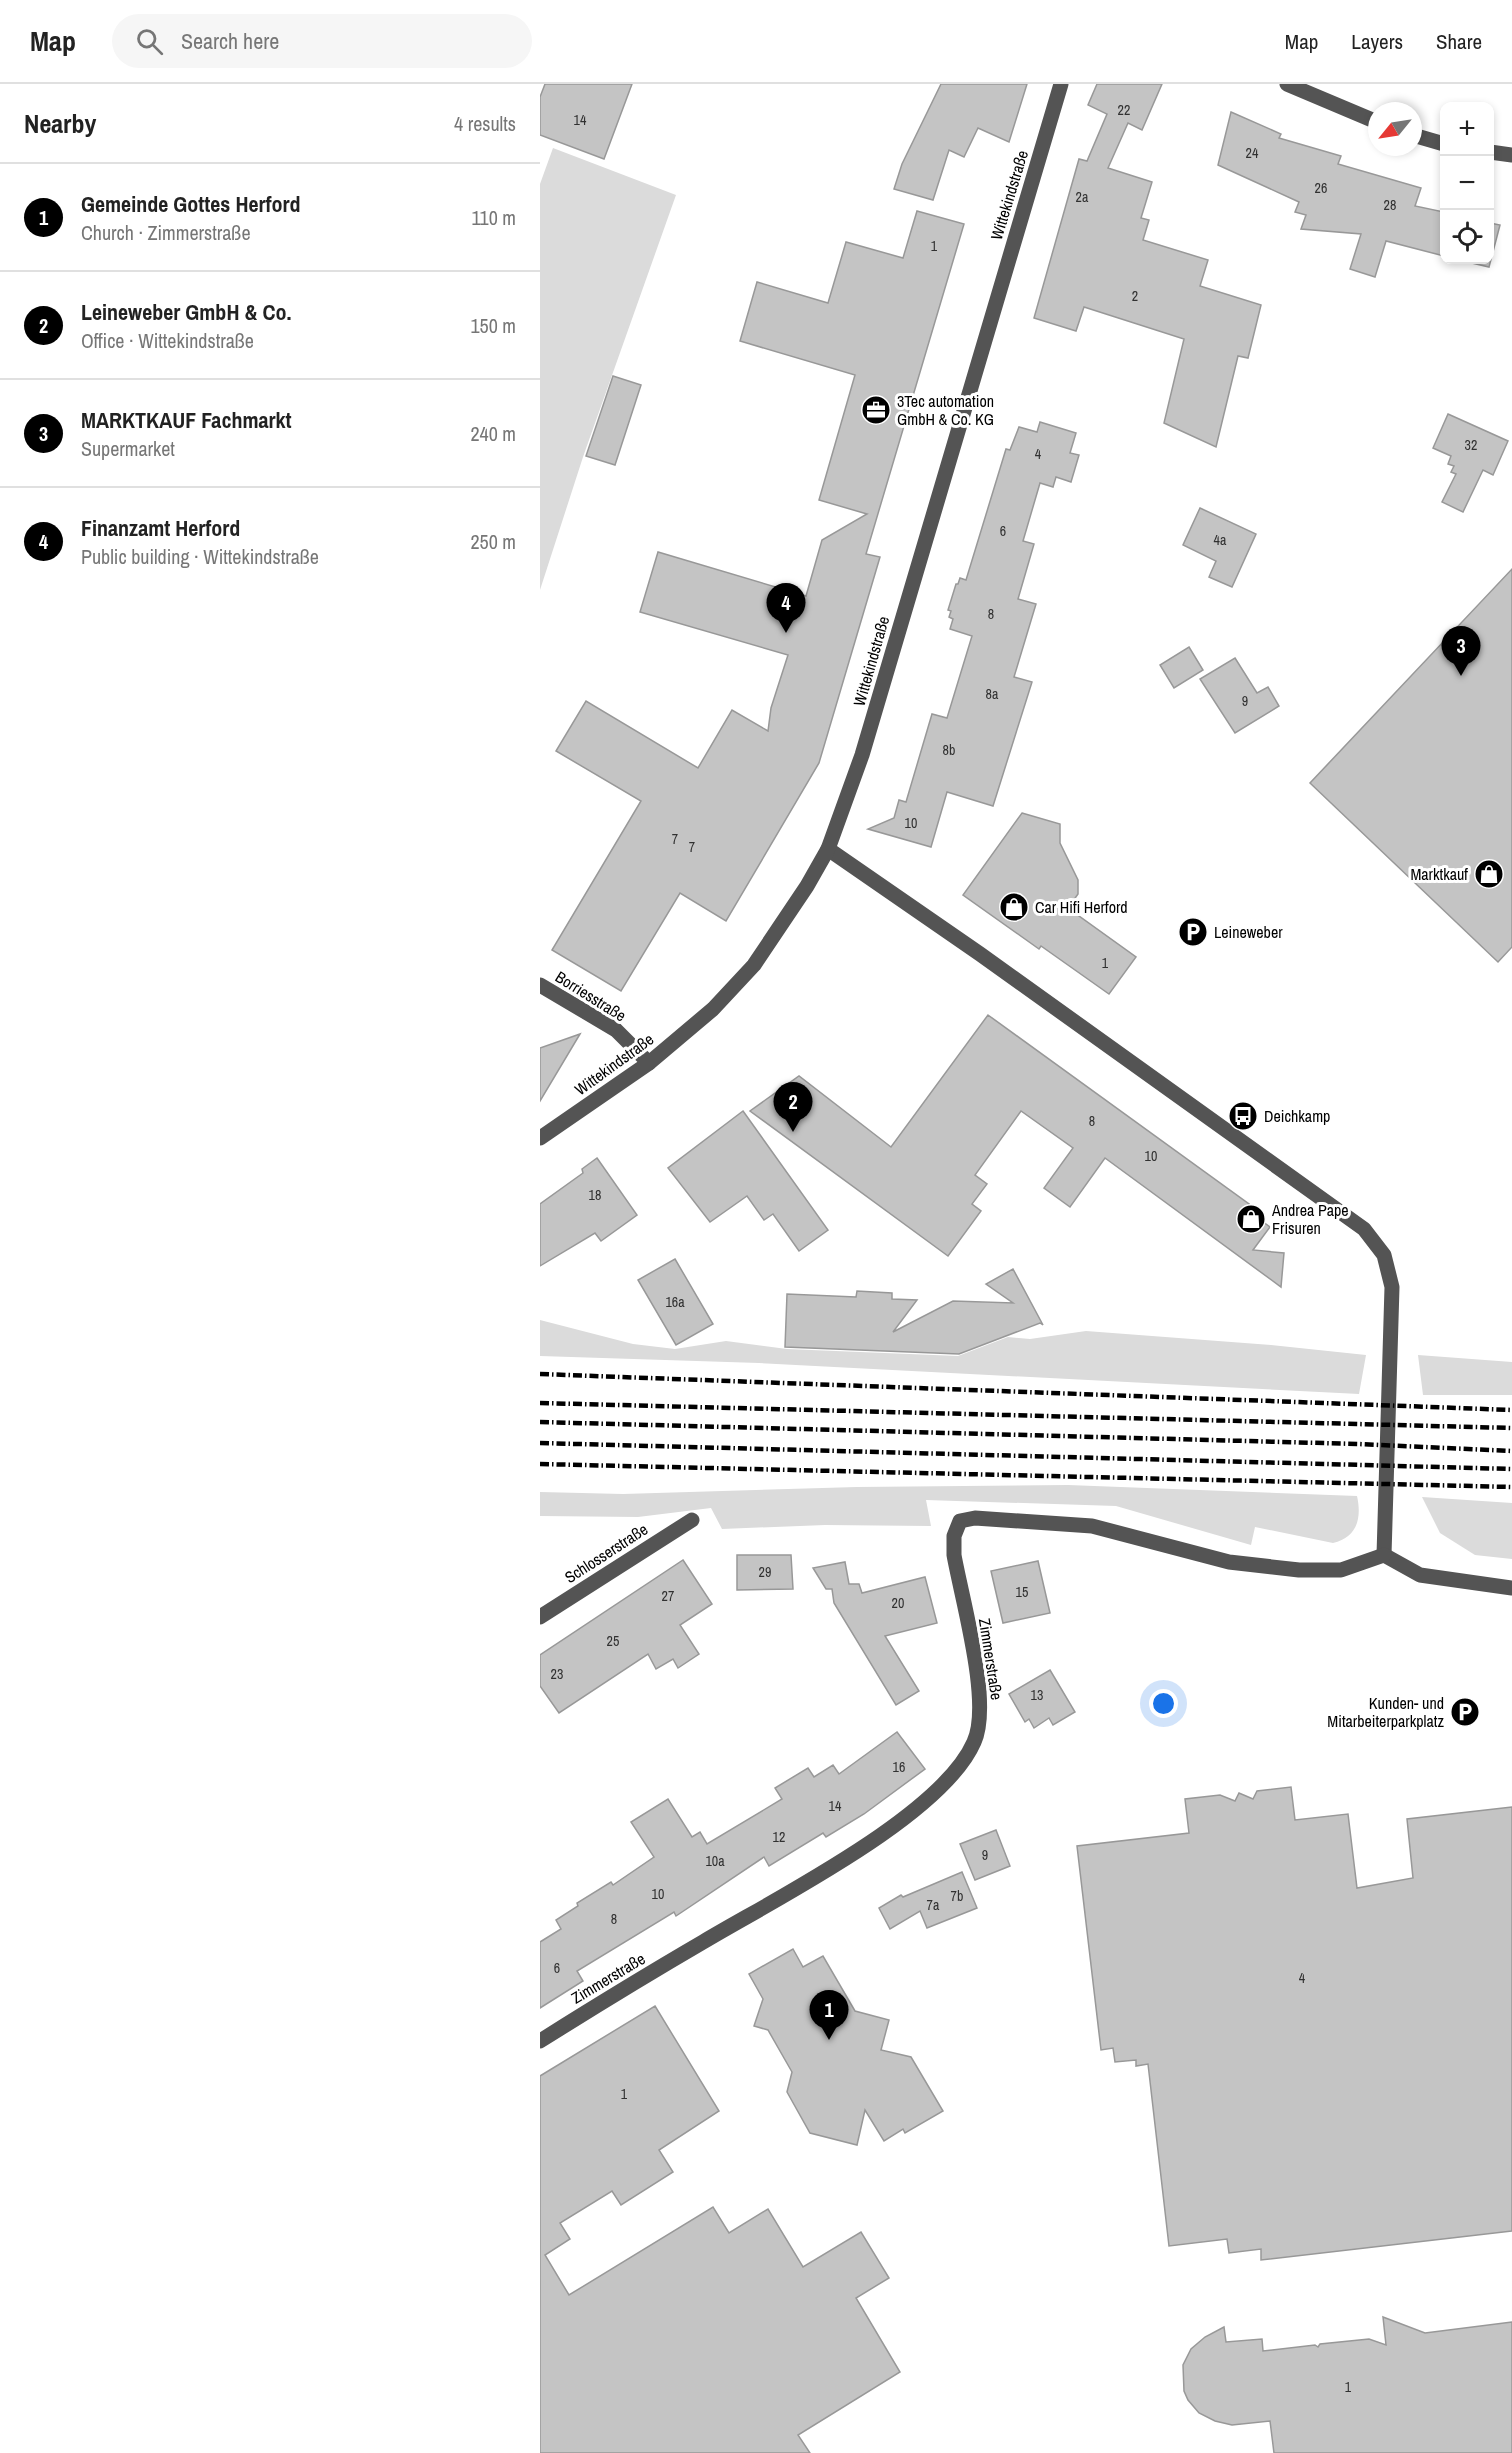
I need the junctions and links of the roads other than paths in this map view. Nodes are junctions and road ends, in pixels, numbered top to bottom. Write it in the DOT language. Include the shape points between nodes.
graph roads {
  1 [pos="1061,84"];
  2 [pos="1287,84"];
  3 [pos="1368,118"];
  4 [pos="1422,138"];
  5 [pos="1440,143"];
  6 [pos="1494,153"];
  7 [pos="1512,155"];
  8 [pos="828,849"];
  9 [pos="540,985"];
  10 [pos="649,1063"];
  11 [pos="540,1138"];
  12 [pos="692,1520"];
  13 [pos="1384,1555"];
  14 [pos="1512,1588"];
  15 [pos="540,1617"];
  16 [pos="540,2040"];
  1 -- 8 [label="street, Wittekindstraße" via="862,755"];
  2 -- 3 [label="street"];
  4 -- 5 [label="street"];
  6 -- 7 [label="street"];
  8 -- 10 [label="street, Wittekindstraße" via="754,965 713,1009"];
  8 -- 13 [label="street" via="1364,1229 1384,1255 1392,1287"];
  9 -- 10 [label="street, Borriesstraße" via="616,1030"];
  10 -- 11 [label="street, Wittekindstraße"];
  12 -- 15 [label="street, Schlosserstraße"];
  13 -- 14 [label="street" via="1420,1575"];
  13 -- 16 [label="street, Zimmerstraße" via="1341,1570 1299,1570 1228,1562 1092,1526 975,1518 960,1521 954,1536 954,1555 981,1717 974,1742 957,1769 891,1828"];
}
